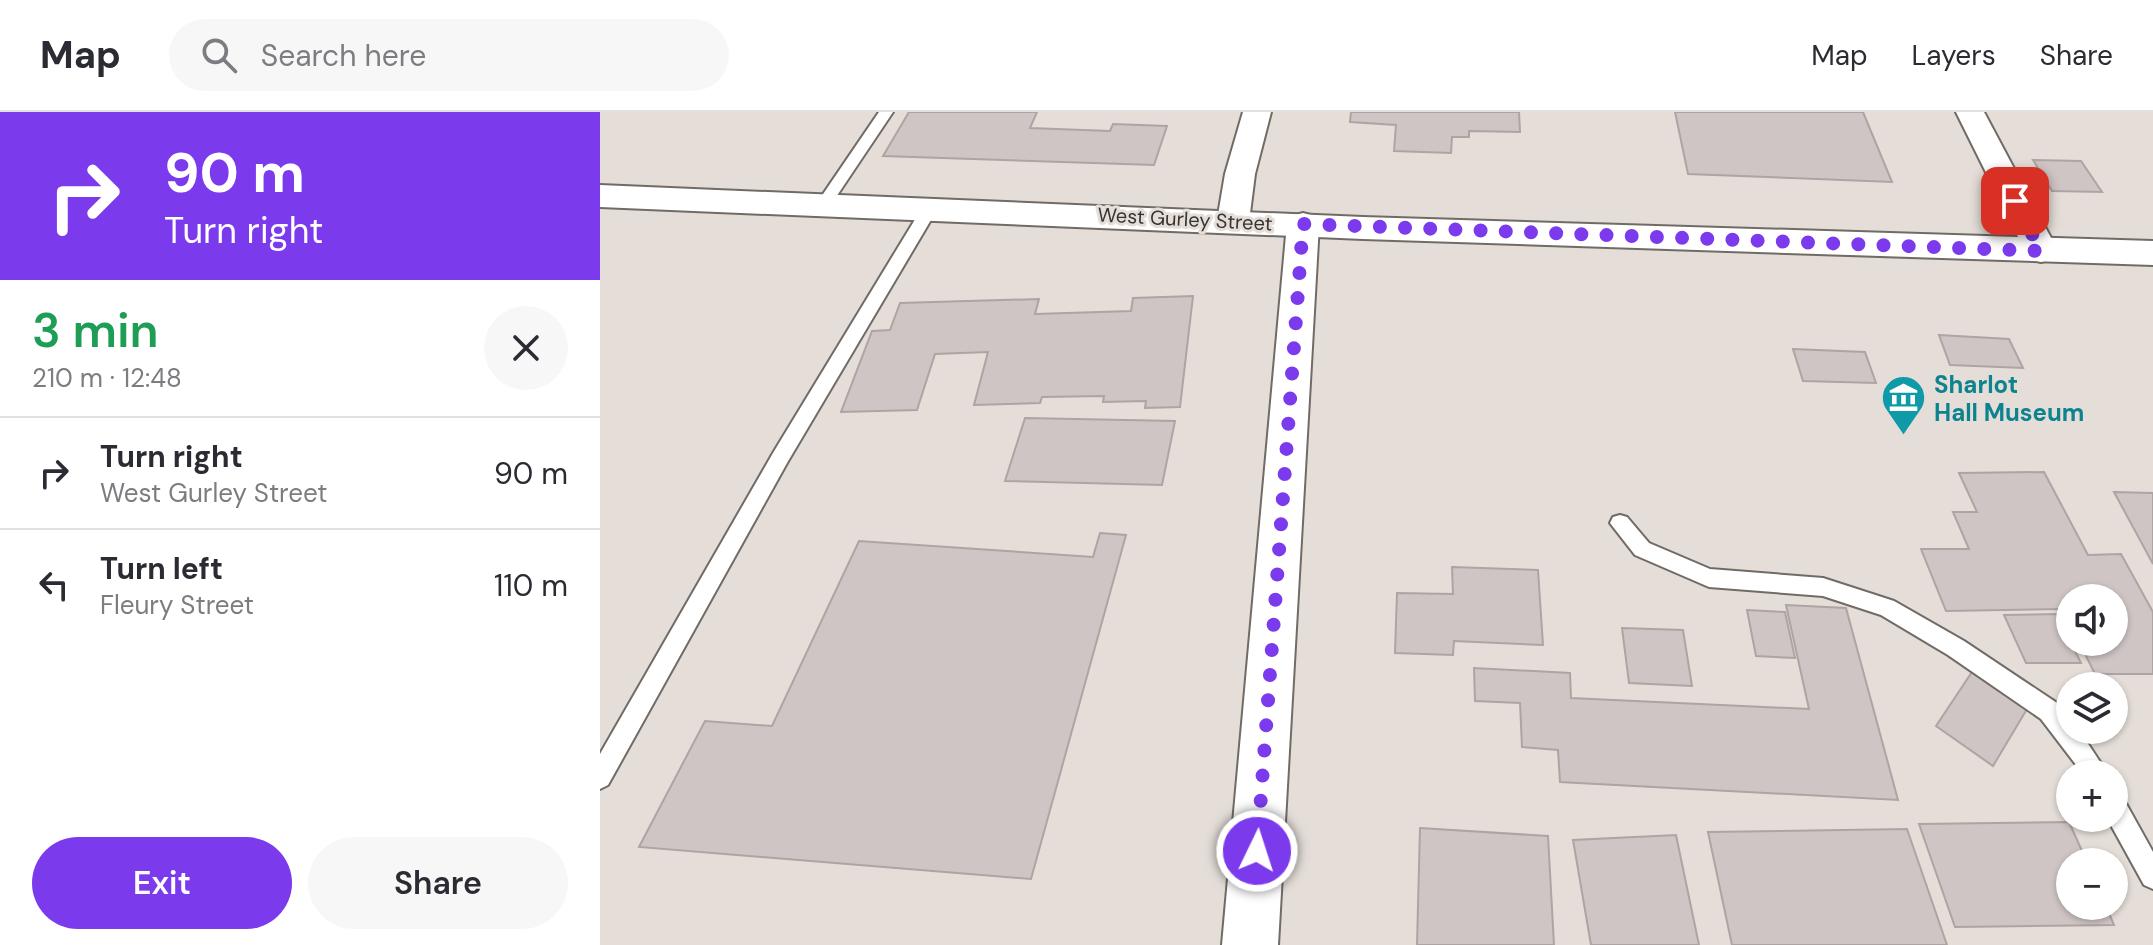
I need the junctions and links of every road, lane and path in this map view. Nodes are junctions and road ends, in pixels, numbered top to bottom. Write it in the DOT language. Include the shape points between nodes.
graph roads {
  1 [pos="886,112"];
  2 [pos="1257,112"];
  3 [pos="1970,112"];
  4 [pos="600,196"];
  5 [pos="825,203"];
  6 [pos="930,208"];
  7 [pos="1233,221"];
  8 [pos="1303,224"];
  9 [pos="2041,251"];
  10 [pos="2153,253"];
  11 [pos="1620,523"];
  12 [pos="2088,760"];
  13 [pos="600,777"];
  14 [pos="2128,832"];
  15 [pos="2153,876"];
  16 [pos="1250,945"];
  1 -- 5 [label="lane"];
  2 -- 7 [label="street"];
  3 -- 9 [label="street"];
  4 -- 5 [label="main road, West Gurley Street"];
  5 -- 6 [label="main road, West Gurley Street"];
  6 -- 7 [label="main road, West Gurley Street"];
  6 -- 13 [label="lane" via="780,458"];
  7 -- 8 [label="main road, West Gurley Street"];
  8 -- 9 [label="main road, West Gurley Street"];
  8 -- 16 [label="street"];
  9 -- 10 [label="main road, West Gurley Street"];
  11 -- 12 [label="lane" via="1642,549 1709,578 1823,587 1887,608 2049,711"];
  14 -- 15 [label="lane"];
}
